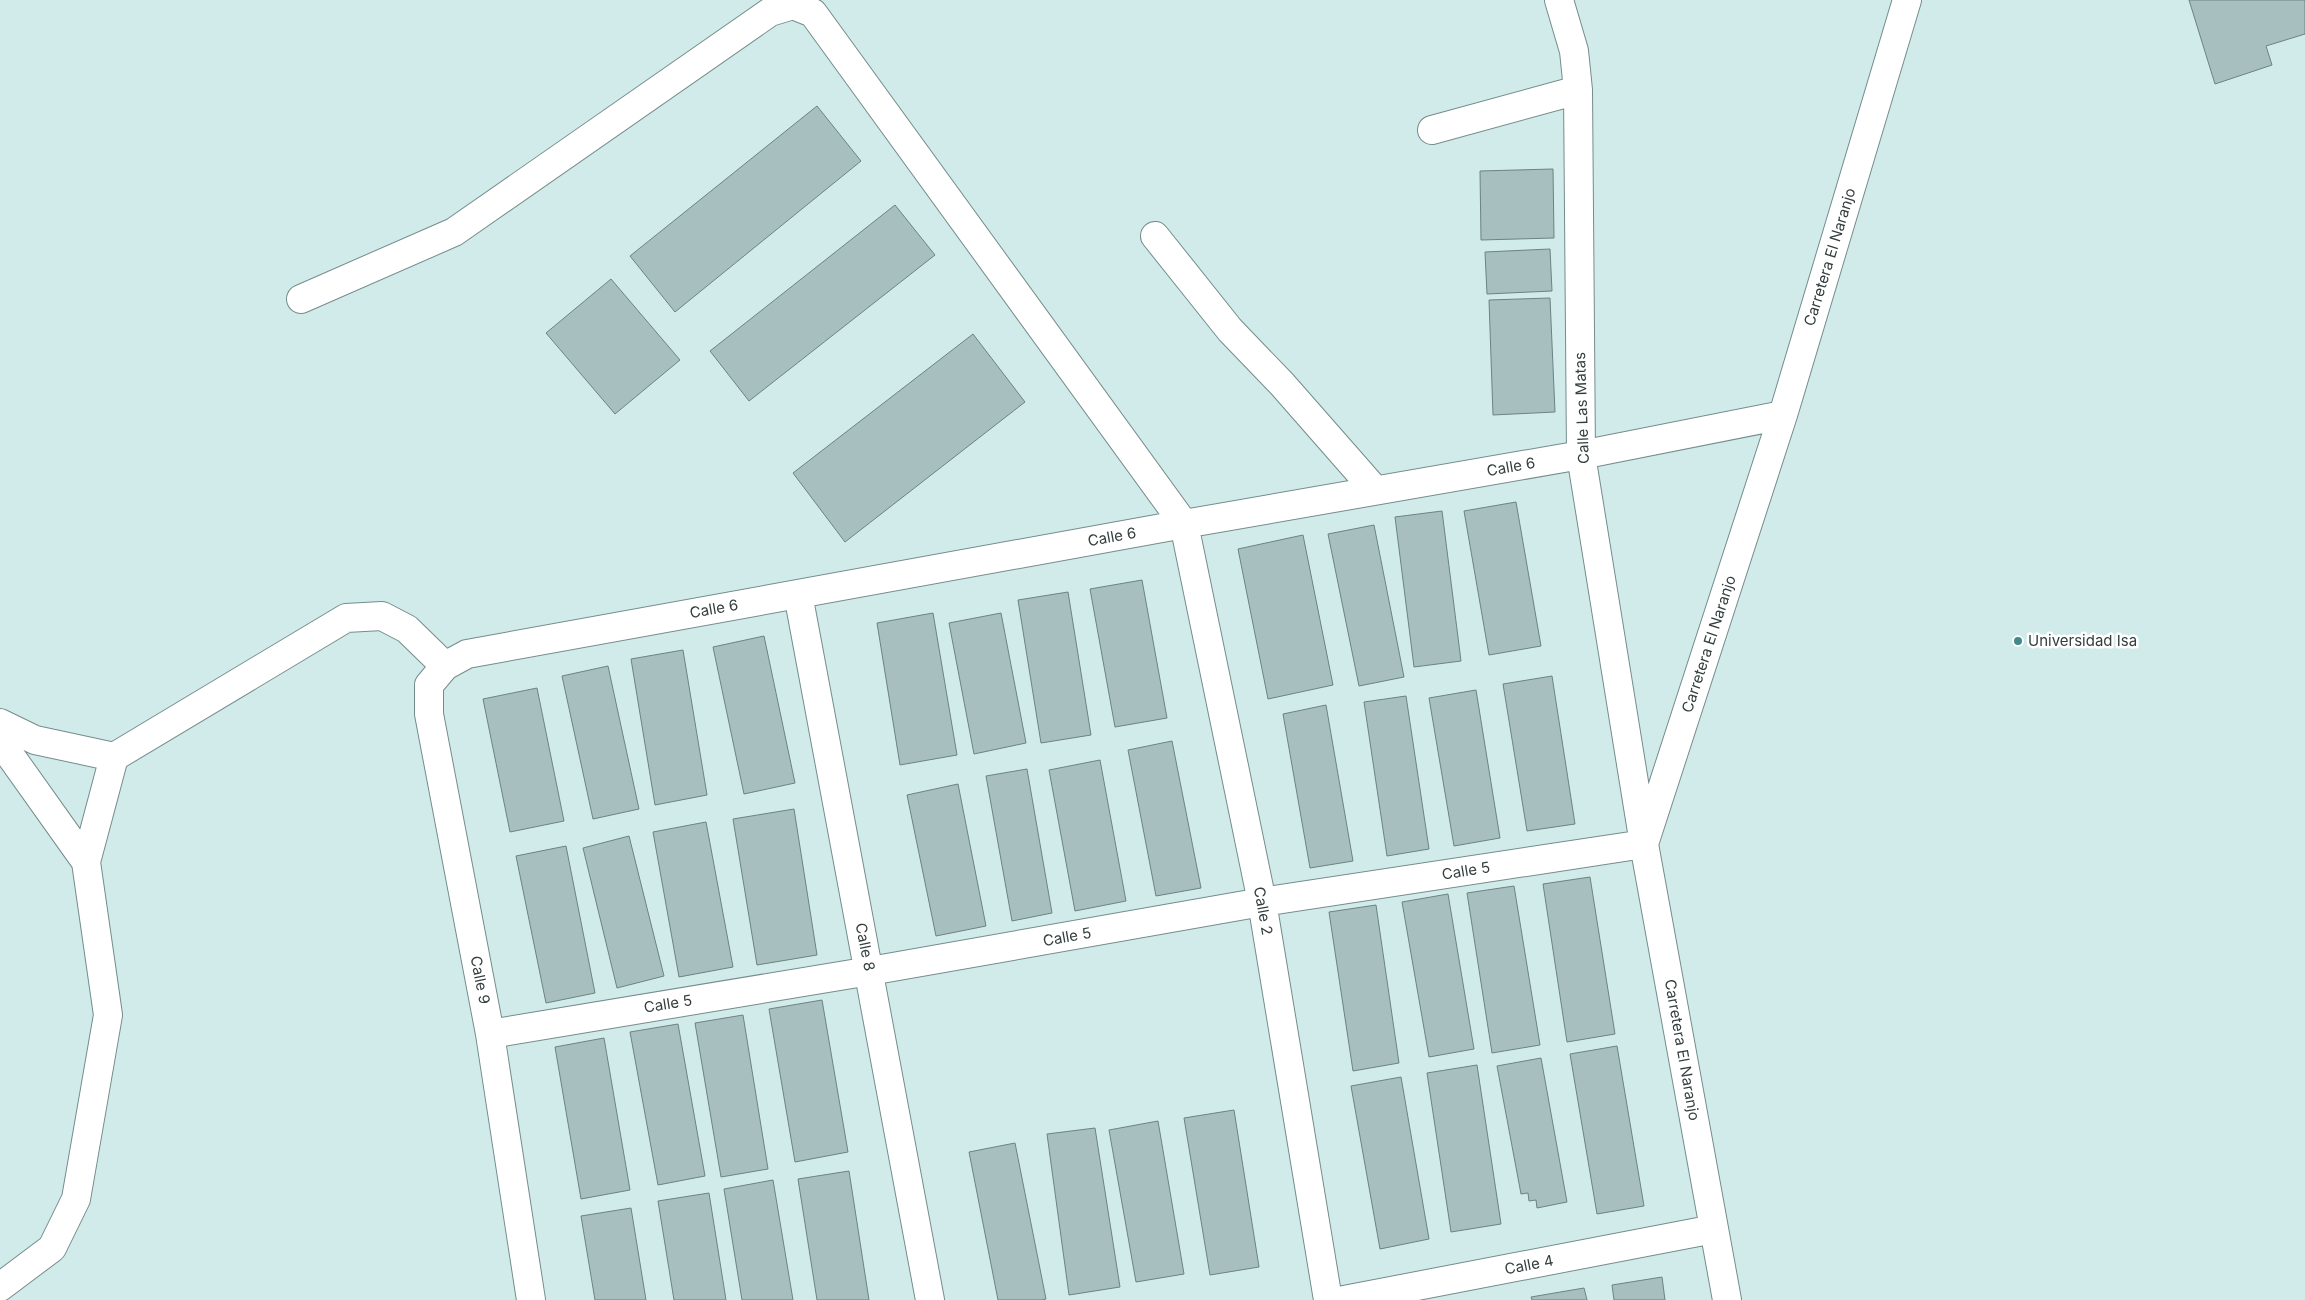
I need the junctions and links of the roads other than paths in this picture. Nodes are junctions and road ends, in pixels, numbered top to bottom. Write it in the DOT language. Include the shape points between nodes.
graph roads {
  1 [pos="1559,0"];
  2 [pos="1906,0"];
  3 [pos="1578,90"];
  4 [pos="1432,130"];
  5 [pos="1155,236"];
  6 [pos="301,299"];
  7 [pos="1783,415"];
  8 [pos="1581,455"];
  9 [pos="1375,490"];
  10 [pos="1184,524"];
  11 [pos="798,594"];
  12 [pos="445,666"];
  13 [pos="0,723"];
  14 [pos="0,741"];
  15 [pos="114,757"];
  16 [pos="1644,844"];
  17 [pos="86,862"];
  18 [pos="1262,902"];
  19 [pos="870,971"];
  20 [pos="490,1034"];
  21 [pos="1714,1229"];
  22 [pos="0,1287"];
  23 [pos="531,1300"];
  24 [pos="930,1300"];
  25 [pos="1328,1300"];
  26 [pos="1344,1300"];
  27 [pos="1727,1300"];
  1 -- 3 [label="street, Calle Las Matas" via="1574,51"];
  2 -- 7 [label="street, Carretera El Naranjo"];
  3 -- 4 [label="street"];
  3 -- 8 [label="street, Calle Las Matas"];
  5 -- 9 [label="street" via="1230,330"];
  6 -- 10 [label="street" via="454,232 770,12 793,5 813,13"];
  7 -- 8 [label="street, Calle 6"];
  7 -- 16 [label="street, Carretera El Naranjo"];
  8 -- 9 [label="street, Calle 6"];
  8 -- 16 [label="street, Calle Las Matas"];
  9 -- 10 [label="street, Calle 6"];
  10 -- 11 [label="street, Calle 6"];
  10 -- 18 [label="street, Calle 2"];
  11 -- 12 [label="street, Calle 6" via="467,654"];
  11 -- 19 [label="street, Calle 8"];
  12 -- 15 [label="street" via="407,629 382,616 346,618"];
  12 -- 20 [label="street, Calle 9" via="429,685 429,714"];
  13 -- 15 [label="street" via="35,740"];
  14 -- 17 [label="street"];
  15 -- 17 [label="street"];
  16 -- 18 [label="street, Calle 5"];
  16 -- 21 [label="street, Carretera El Naranjo"];
  17 -- 22 [label="street" via="108,1015 76,1199 52,1248"];
  18 -- 19 [label="street, Calle 5"];
  18 -- 25 [label="street, Calle 2"];
  19 -- 20 [label="street, Calle 5"];
  19 -- 24 [label="street, Calle 8"];
  20 -- 23 [label="street, Calle 9"];
  21 -- 26 [label="street, Calle 4"];
  21 -- 27 [label="street, Carretera El Naranjo"];
}
